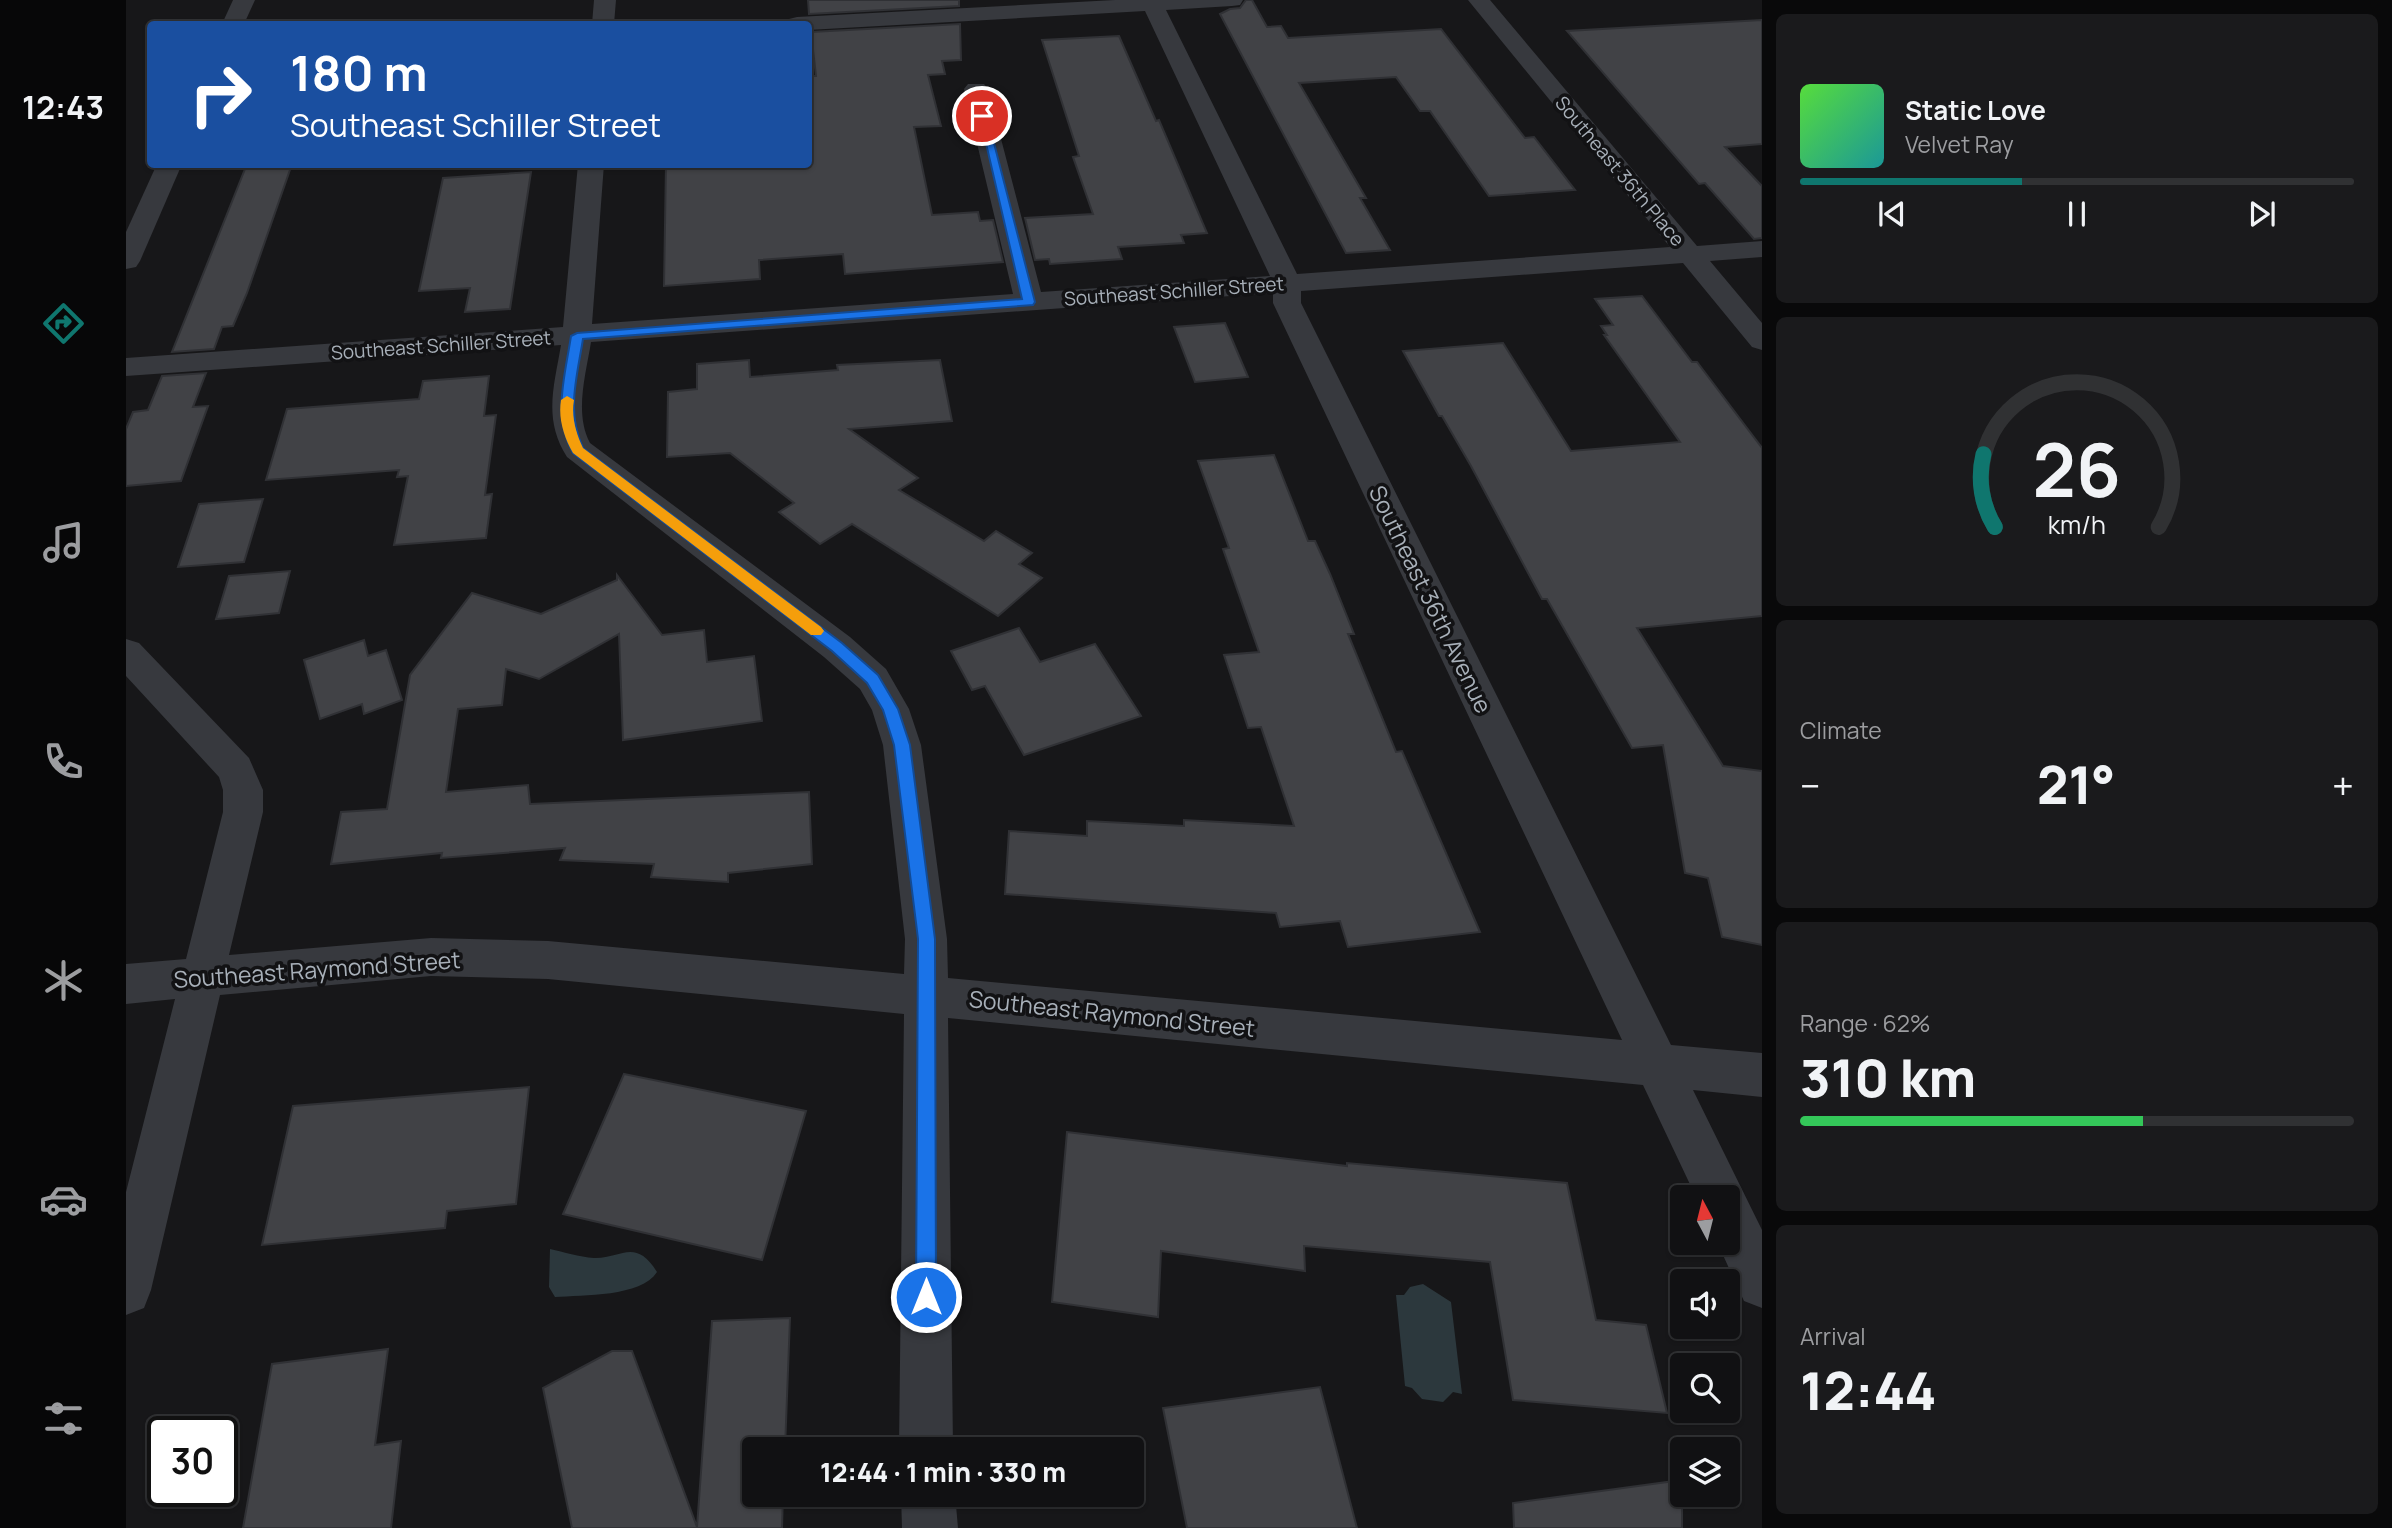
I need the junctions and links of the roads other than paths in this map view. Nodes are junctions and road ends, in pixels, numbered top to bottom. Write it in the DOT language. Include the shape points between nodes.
graph roads {
  1 [pos="244,0"];
  2 [pos="605,0"];
  3 [pos="1232,0"];
  4 [pos="1479,0"];
  5 [pos="1151,2"];
  6 [pos="953,8"];
  7 [pos="234,21"];
  8 [pos="603,21"];
  9 [pos="812,22"];
  10 [pos="976,89"];
  11 [pos="168,168"];
  12 [pos="591,168"];
  13 [pos="1762,248"];
  14 [pos="1690,254"];
  15 [pos="126,261"];
  16 [pos="1287,283"];
  17 [pos="1029,302"];
  18 [pos="577,336"];
  19 [pos="1762,341"];
  20 [pos="126,367"];
  21 [pos="126,653"];
  22 [pos="204,975"];
  23 [pos="126,984"];
  24 [pos="927,995"];
  25 [pos="1658,1066"];
  26 [pos="1762,1075"];
  27 [pos="1715,1185"];
  28 [pos="1740,1238"];
  29 [pos="1762,1283"];
  30 [pos="126,1290"];
  31 [pos="926,1437"];
  32 [pos="929,1507"];
  33 [pos="930,1528"];
  1 -- 7 [label="street"];
  2 -- 8 [label="street"];
  3 -- 5 [label="street"];
  4 -- 14 [label="street, Southeast 36th Place"];
  5 -- 6 [label="street"];
  5 -- 16 [label="street, Southeast 36th Avenue"];
  6 -- 9 [label="street"];
  10 -- 17 [label="street"];
  11 -- 15 [label="street"];
  12 -- 18 [label="street"];
  13 -- 14 [label="street, Southeast Schiller Street"];
  14 -- 16 [label="street, Southeast Schiller Street"];
  14 -- 19 [label="street, Southeast 36th Place"];
  16 -- 17 [label="street, Southeast Schiller Street"];
  16 -- 25 [label="street, Southeast 36th Avenue" via="1287,303 1293,316"];
  17 -- 18 [label="street, Southeast Schiller Street"];
  18 -- 20 [label="street, Southeast Schiller Street"];
  18 -- 24 [label="street" via="566,410 578,450 837,647 873,679 890,709 902,745 926,939"];
  21 -- 22 [label="street" via="240,778 243,812"];
  22 -- 23 [label="street, Southeast Raymond Street"];
  22 -- 24 [label="street, Southeast Raymond Street" via="431,957 548,960"];
  22 -- 30 [label="street"];
  24 -- 25 [label="street, Southeast Raymond Street"];
  24 -- 31 [label="street"];
  25 -- 26 [label="street, Southeast Raymond Street"];
  25 -- 27 [label="street, Southeast 36th Avenue"];
  28 -- 29 [label="street"];
  32 -- 33 [label="street"];
}
